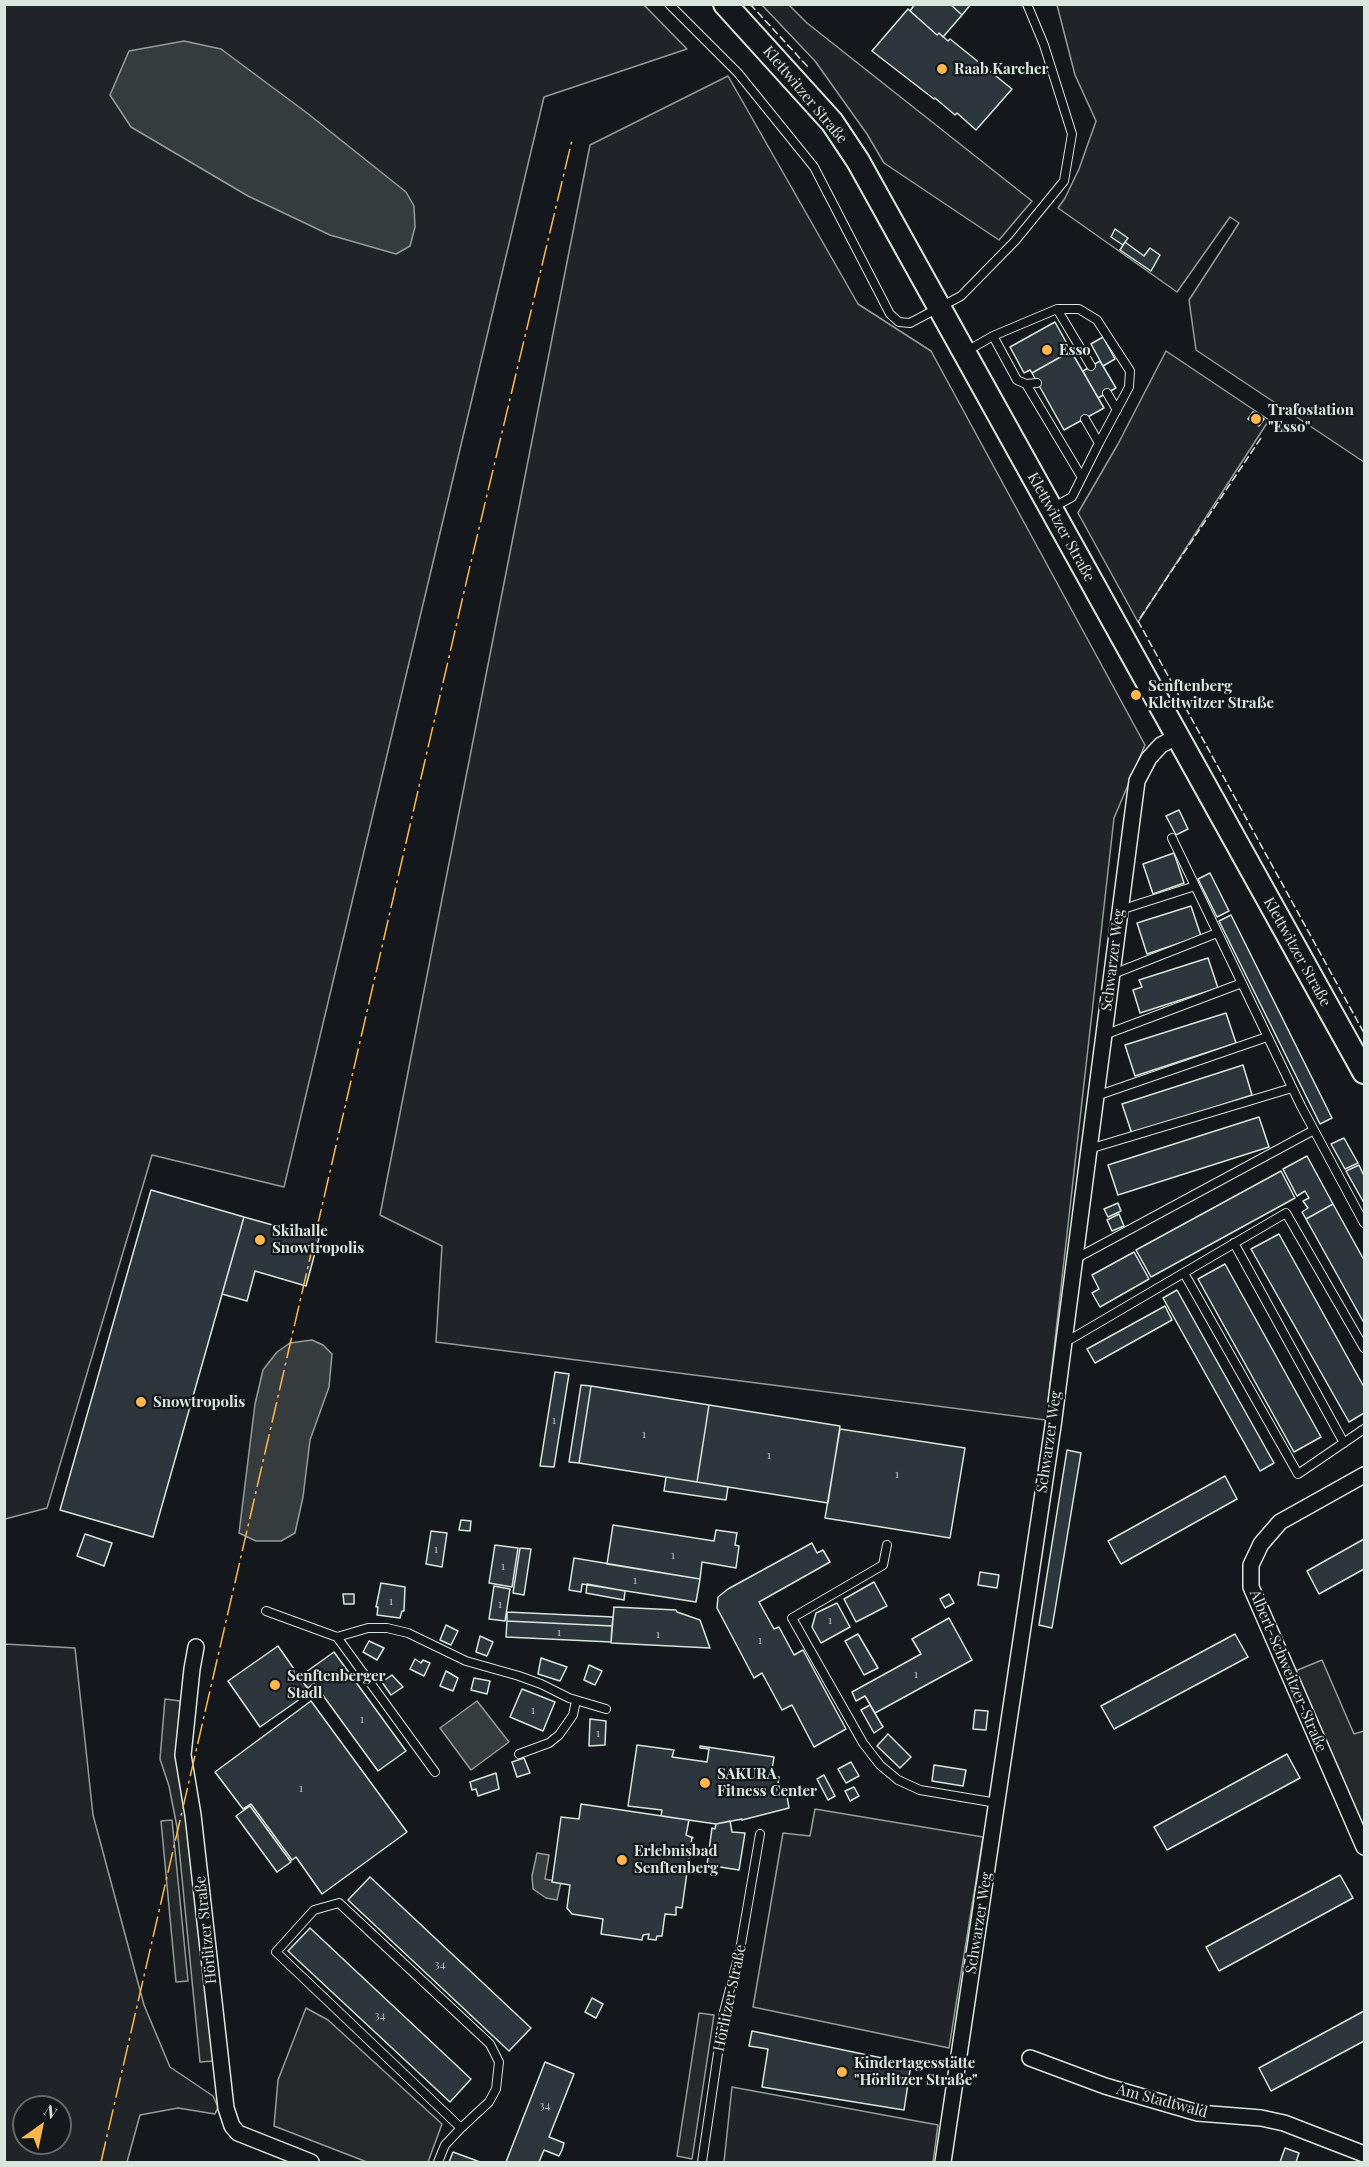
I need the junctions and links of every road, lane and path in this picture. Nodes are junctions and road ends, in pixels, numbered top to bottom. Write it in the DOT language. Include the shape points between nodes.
graph roads {
  1 [pos="669,4"];
  2 [pos="725,4"];
  3 [pos="1027,4"];
  4 [pos="941,308"];
  5 [pos="1058,309"];
  6 [pos="993,336"];
  7 [pos="965,352"];
  8 [pos="1091,366"];
  9 [pos="1037,383"];
  10 [pos="1026,384"];
  11 [pos="1107,393"];
  12 [pos="1117,410"];
  13 [pos="1084,419"];
  14 [pos="1099,443"];
  15 [pos="1081,476"];
  16 [pos="1051,509"];
  17 [pos="1177,737"];
  18 [pos="1172,838"];
  19 [pos="1195,886"];
  20 [pos="1120,910"];
  21 [pos="1217,933"];
  22 [pos="1112,974"];
  23 [pos="1242,983"];
  24 [pos="1104,1035"];
  25 [pos="1267,1036"];
  26 [pos="1365,1072"];
  27 [pos="1292,1088"];
  28 [pos="1096,1096"];
  29 [pos="1314,1130"];
  30 [pos="1089,1149"];
  31 [pos="1365,1223"];
  32 [pos="1234,1243"];
  33 [pos="1075,1260"];
  34 [pos="1184,1273"];
  35 [pos="1063,1344"];
  36 [pos="1365,1348"];
  37 [pos="1365,1429"];
  38 [pos="1344,1443"];
  39 [pos="1365,1475"];
  40 [pos="887,1545"];
  41 [pos="266,1611"];
  42 [pos="337,1637"];
  43 [pos="196,1647"];
  44 [pos="576,1701"];
  45 [pos="606,1709"];
  46 [pos="519,1754"];
  47 [pos="435,1772"];
  48 [pos="997,1803"];
  49 [pos="760,1834"];
  50 [pos="1365,1847"];
  51 [pos="1030,2058"];
  52 [pos="460,2128"];
  53 [pos="1365,2154"];
  54 [pos="310,2163"];
  55 [pos="438,2163"];
  56 [pos="702,2163"];
  57 [pos="943,2163"];
  1 -- 4 [label="lane" via="738,73 814,166 890,314 899,322 910,323"];
  2 -- 4 [label="main road, Klettwitzer Straße" via="832,122"];
  3 -- 4 [label="lane" via="1072,134 1064,181 1015,241 961,296"];
  4 -- 7 [label="main road, Klettwitzer Straße"];
  5 -- 6 [label="lane"];
  5 -- 8 [label="lane"];
  5 -- 12 [label="lane" via="1079,309 1097,320 1130,371 1129,387"];
  6 -- 7 [label="lane"];
  6 -- 10 [label="lane" via="1017,380"];
  7 -- 16 [label="main road, Klettwitzer Straße"];
  9 -- 10 [label="lane"];
  10 -- 15 [label="lane"];
  11 -- 12 [label="lane"];
  12 -- 14 [label="lane"];
  13 -- 14 [label="lane"];
  14 -- 15 [label="lane"];
  15 -- 16 [label="lane" via="1072,497"];
  16 -- 17 [label="main road, Klettwitzer Straße"];
  17 -- 20 [label="street, Schwarzer Weg" via="1161,745 1149,758 1137,781"];
  17 -- 26 [label="main road, Klettwitzer Straße"];
  18 -- 19 [label="lane"];
  19 -- 20 [label="lane"];
  19 -- 21 [label="lane"];
  20 -- 22 [label="street, Schwarzer Weg"];
  21 -- 22 [label="lane"];
  21 -- 23 [label="lane"];
  22 -- 24 [label="street, Schwarzer Weg"];
  23 -- 24 [label="lane"];
  23 -- 25 [label="lane"];
  24 -- 28 [label="street, Schwarzer Weg"];
  25 -- 27 [label="lane"];
  25 -- 28 [label="lane"];
  27 -- 29 [label="lane"];
  27 -- 30 [label="lane"];
  28 -- 30 [label="street, Schwarzer Weg"];
  29 -- 31 [label="lane"];
  29 -- 33 [label="lane"];
  30 -- 33 [label="street, Schwarzer Weg"];
  32 -- 34 [label="lane"];
  32 -- 36 [label="lane" via="1286,1213"];
  32 -- 38 [label="lane"];
  33 -- 35 [label="street, Schwarzer Weg"];
  34 -- 35 [label="lane"];
  34 -- 38 [label="lane" via="1298,1473"];
  35 -- 48 [label="street, Schwarzer Weg"];
  37 -- 38 [label="lane"];
  39 -- 50 [label="street, Albert-Schweitzer-Straße" via="1280,1522 1261,1544 1251,1565 1251,1587"];
  40 -- 48 [label="lane" via="883,1565 792,1618 863,1743 880,1765 898,1780 920,1790"];
  41 -- 42 [label="lane"];
  42 -- 44 [label="lane" via="368,1628 408,1633 466,1661 541,1684"];
  42 -- 47 [label="lane"];
  43 -- 54 [label="street, Hörlitzer Straße" via="183,1755 226,2108 238,2133"];
  44 -- 45 [label="lane"];
  44 -- 46 [label="lane" via="573,1715 559,1735"];
  48 -- 57 [label="street, Schwarzer Weg"];
  49 -- 56 [label="lane, Hörlitzer Straße" via="740,1950 724,2012"];
  51 -- 53 [label="street, Am Stadtwald" via="1105,2086 1198,2113 1284,2123"];
  52 -- 52 [label="lane" via="489,2102 496,2089 499,2062 490,2044 339,1903 314,1910 276,1952"];
  52 -- 55 [label="lane" via="445,2145"];
}
